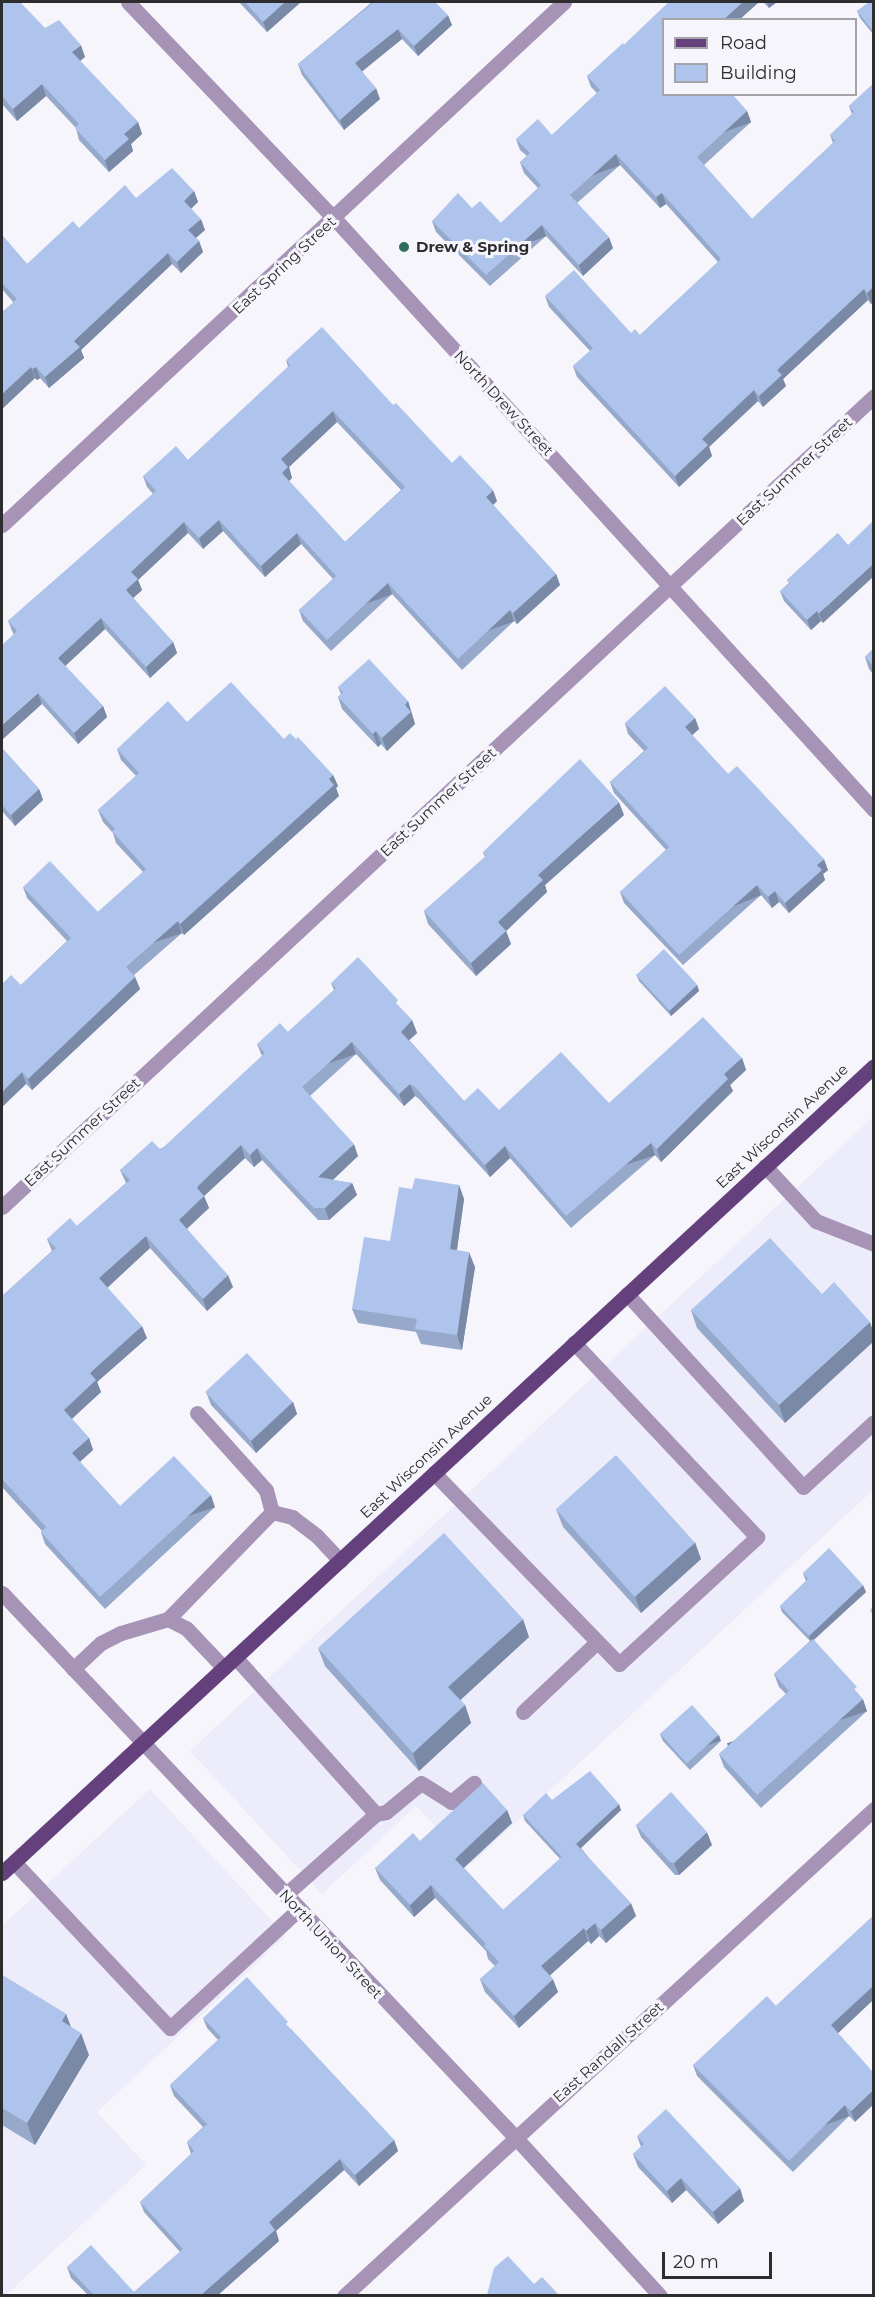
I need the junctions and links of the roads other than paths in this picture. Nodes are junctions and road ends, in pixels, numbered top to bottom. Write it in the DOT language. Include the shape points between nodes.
graph roads {
  1 [pos="128,2"];
  2 [pos="564,2"];
  3 [pos="334,218"];
  4 [pos="873,396"];
  5 [pos="2,525"];
  6 [pos="672,586"];
  7 [pos="872,804"];
  8 [pos="873,1066"];
  9 [pos="765,1166"];
  10 [pos="2,1206"];
  11 [pos="873,1244"];
  12 [pos="627,1294"];
  13 [pos="574,1343"];
  14 [pos="197,1413"];
  15 [pos="873,1422"];
  16 [pos="434,1473"];
  17 [pos="273,1512"];
  18 [pos="340,1561"];
  19 [pos="2,1593"];
  20 [pos="168,1619"];
  21 [pos="597,1642"];
  22 [pos="235,1657"];
  23 [pos="224,1668"];
  24 [pos="73,1669"];
  25 [pos="523,1712"];
  26 [pos="143,1743"];
  27 [pos="474,1783"];
  28 [pos="873,1809"];
  29 [pos="376,1814"];
  30 [pos="14,1862"];
  31 [pos="2,1873"];
  32 [pos="285,1895"];
  33 [pos="298,1910"];
  34 [pos="515,2137"];
  35 [pos="344,2295"];
  36 [pos="660,2295"];
  1 -- 3 [label="street, North Drew Street"];
  2 -- 3 [label="street, East Spring Street"];
  3 -- 5 [label="street, East Spring Street"];
  3 -- 6 [label="street, North Drew Street"];
  4 -- 6 [label="street, East Summer Street"];
  6 -- 7 [label="street, North Drew Street"];
  6 -- 10 [label="street, East Summer Street"];
  8 -- 9 [label="main road, East Wisconsin Avenue"];
  9 -- 11 [label="street" via="816,1221"];
  9 -- 12 [label="main road, East Wisconsin Avenue"];
  12 -- 13 [label="main road, East Wisconsin Avenue"];
  12 -- 15 [label="street" via="803,1487"];
  13 -- 16 [label="main road, East Wisconsin Avenue"];
  13 -- 21 [label="street" via="757,1537 619,1664"];
  14 -- 17 [label="street" via="266,1490"];
  16 -- 18 [label="main road, East Wisconsin Avenue"];
  16 -- 21 [label="street"];
  17 -- 18 [label="street" via="292,1517"];
  17 -- 20 [label="street"];
  18 -- 22 [label="main road, East Wisconsin Avenue"];
  19 -- 24 [label="street, North Union Street"];
  20 -- 23 [label="street" via="186,1628"];
  20 -- 24 [label="street" via="101,1643"];
  21 -- 25 [label="street"];
  22 -- 23 [label="main road, East Wisconsin Avenue"];
  22 -- 29 [label="street"];
  23 -- 26 [label="main road, East Wisconsin Avenue"];
  24 -- 26 [label="street, North Union Street"];
  26 -- 30 [label="main road, East Wisconsin Avenue"];
  26 -- 32 [label="street, North Union Street"];
  27 -- 29 [label="street" via="451,1802 421,1783 386,1812"];
  28 -- 34 [label="street, East Randall Street"];
  29 -- 32 [label="street"];
  30 -- 31 [label="main road, East Wisconsin Avenue"];
  30 -- 33 [label="street" via="170,2028"];
  32 -- 33 [label="street, North Union Street"];
  33 -- 34 [label="street, North Union Street"];
  34 -- 35 [label="street, East Randall Street"];
  34 -- 36 [label="street, North Union Street"];
}
